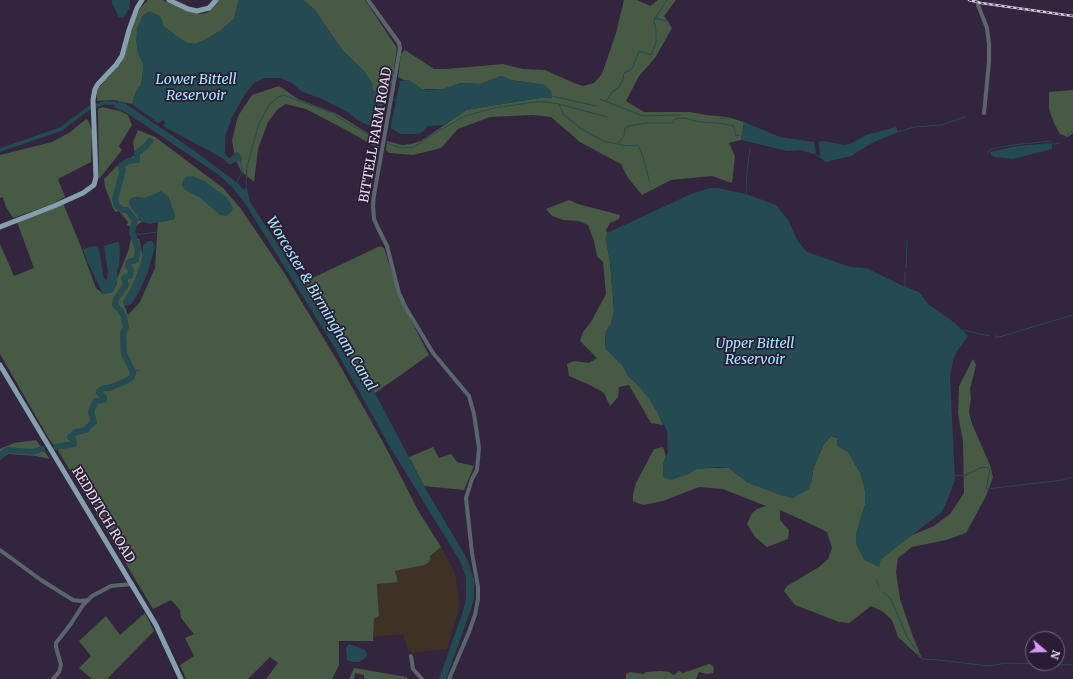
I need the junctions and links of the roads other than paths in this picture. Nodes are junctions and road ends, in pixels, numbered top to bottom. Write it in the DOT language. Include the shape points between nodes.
graph roads {
  1 [pos="142,0"];
  2 [pos="169,0"];
  3 [pos="216,0"];
  4 [pos="368,0"];
  5 [pos="978,4"];
  6 [pos="984,113"];
  7 [pos="0,227"];
  8 [pos="0,365"];
  9 [pos="0,550"];
  10 [pos="132,584"];
  11 [pos="88,599"];
  12 [pos="73,600"];
  13 [pos="77,613"];
  14 [pos="411,656"];
  15 [pos="53,679"];
  16 [pos="181,679"];
  17 [pos="422,679"];
  18 [pos="449,679"];
  1 -- 7 [label="main road" via="128,30 122,56 95,89 93,100 96,177 93,186 54,206"];
  2 -- 3 [label="main road" via="197,11 208,8"];
  4 -- 18 [label="street, BITTELL FARM ROAD" via="400,48 374,195 374,219 387,246 406,308 433,353 469,396 474,414 478,448 477,470 466,498 478,599 469,632"];
  5 -- 6 [label="street" via="989,44"];
  8 -- 10 [label="main road, REDDITCH ROAD"];
  9 -- 12 [label="street"];
  10 -- 11 [label="street" via="111,586"];
  10 -- 16 [label="main road, REDDITCH ROAD" via="156,625"];
  11 -- 12 [label="street"];
  11 -- 13 [label="street"];
  12 -- 13 [label="street"];
  13 -- 15 [label="street" via="56,643 61,665"];
  14 -- 17 [label="street" via="413,668"];
}
